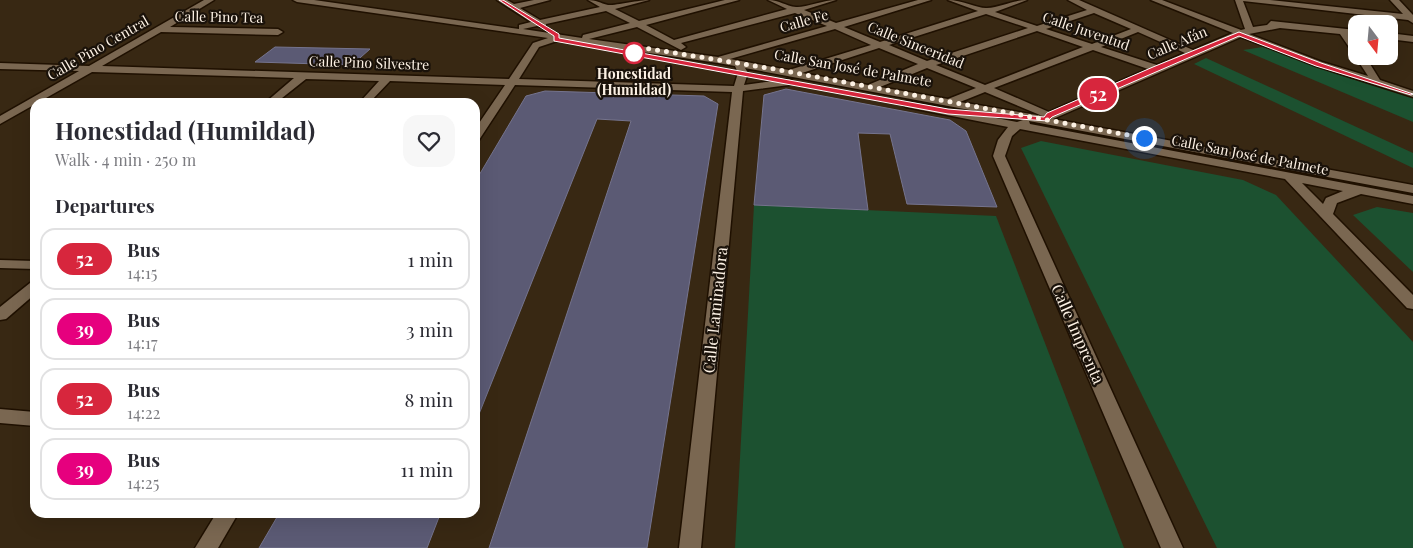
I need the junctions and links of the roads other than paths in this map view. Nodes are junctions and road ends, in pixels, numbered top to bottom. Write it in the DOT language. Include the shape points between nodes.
graph roads {
  1 [pos="210,0"];
  2 [pos="297,0"];
  3 [pos="501,0"];
  4 [pos="546,0"];
  5 [pos="592,0"];
  6 [pos="645,0"];
  7 [pos="735,0"];
  8 [pos="772,0"];
  9 [pos="832,0"];
  10 [pos="927,0"];
  11 [pos="952,0"];
  12 [pos="1023,0"];
  13 [pos="1072,0"];
  14 [pos="1155,0"];
  15 [pos="1239,0"];
  16 [pos="1247,0"];
  17 [pos="1394,0"];
  18 [pos="512,7"];
  19 [pos="608,8"];
  20 [pos="795,10"];
  21 [pos="1094,10"];
  22 [pos="986,11"];
  23 [pos="1413,19"];
  24 [pos="538,23"];
  25 [pos="637,24"];
  26 [pos="1249,25"];
  27 [pos="492,26"];
  28 [pos="836,27"];
  29 [pos="1036,28"];
  30 [pos="159,29"];
  31 [pos="512,29"];
  32 [pos="1139,29"];
  33 [pos="1342,31"];
  34 [pos="278,32"];
  35 [pos="1348,32"];
  36 [pos="1239,34"];
  37 [pos="556,37"];
  38 [pos="1398,37"];
  39 [pos="579,38"];
  40 [pos="1413,39"];
  41 [pos="1348,40"];
  42 [pos="672,43"];
  43 [pos="878,44"];
  44 [pos="1090,46"];
  45 [pos="1193,53"];
  46 [pos="697,56"];
  47 [pos="718,60"];
  48 [pos="928,64"];
  49 [pos="1366,65"];
  50 [pos="0,66"];
  51 [pos="91,68"];
  52 [pos="740,68"];
  53 [pos="1155,68"];
  54 [pos="304,75"];
  55 [pos="388,77"];
  56 [pos="791,77"];
  57 [pos="512,81"];
  58 [pos="1377,83"];
  59 [pos="870,87"];
  60 [pos="738,88"];
  61 [pos="984,88"];
  62 [pos="1413,94"];
  63 [pos="39,98"];
  64 [pos="277,98"];
  65 [pos="368,98"];
  66 [pos="30,104"];
  67 [pos="950,106"];
  68 [pos="1048,117"];
  69 [pos="0,121"];
  70 [pos="1018,125"];
  71 [pos="480,130"];
  72 [pos="1262,160"];
  73 [pos="1291,178"];
  74 [pos="1413,189"];
  75 [pos="1367,192"];
  76 [pos="1413,200"];
  77 [pos="1326,215"];
  78 [pos="0,264"];
  79 [pos="30,265"];
  80 [pos="30,290"];
  81 [pos="1413,304"];
  82 [pos="0,315"];
  83 [pos="0,416"];
  84 [pos="30,419"];
  85 [pos="225,518"];
  86 [pos="206,548"];
  87 [pos="690,548"];
  88 [pos="1172,548"];
  1 -- 30 [label="street, Calle Pino Central"];
  2 -- 27 [label="street, Calle San José de Palmete"];
  3 -- 18 [label="street"];
  4 -- 18 [label="street"];
  5 -- 19 [label="street"];
  6 -- 19 [label="street"];
  7 -- 25 [label="street"];
  8 -- 20 [label="street, Calle Sinceridad"];
  9 -- 20 [label="street"];
  10 -- 28 [label="street, Calle Fe"];
  11 -- 22 [label="street, Calle Juventud"];
  12 -- 22 [label="street"];
  13 -- 21 [label="street"];
  14 -- 36 [label="street"];
  15 -- 26 [label="street"];
  16 -- 23 [label="street"];
  17 -- 23 [label="street"];
  18 -- 24 [label="street"];
  19 -- 24 [label="street"];
  19 -- 25 [label="street"];
  20 -- 28 [label="street, Calle Sinceridad"];
  20 -- 42 [label="street"];
  21 -- 29 [label="street"];
  21 -- 32 [label="street"];
  22 -- 29 [label="street, Calle Juventud"];
  22 -- 43 [label="street"];
  24 -- 31 [label="street"];
  24 -- 37 [label="street"];
  25 -- 39 [label="street"];
  25 -- 42 [label="street"];
  26 -- 33 [label="street, Calle Afán"];
  26 -- 36 [label="street, Calle Afán"];
  27 -- 31 [label="street, Calle San José de Palmete"];
  27 -- 37 [label="street, Calle San José de Palmete"];
  28 -- 43 [label="street, Calle Sinceridad"];
  28 -- 47 [label="street, Calle Fe"];
  29 -- 44 [label="street, Calle Juventud"];
  29 -- 48 [label="street"];
  30 -- 34 [label="street, Calle Pino Tea"];
  30 -- 51 [label="street, Calle Pino Central"];
  31 -- 37 [label="street, Calle San José de Palmete"];
  32 -- 44 [label="street"];
  32 -- 45 [label="street"];
  33 -- 35 [label="street, Calle Afán"];
  33 -- 41 [label="street"];
  36 -- 45 [label="street, Calle Afán"];
  36 -- 58 [label="street"];
  37 -- 39 [label="street, Calle San José de Palmete"];
  37 -- 52 [label="street, Calle San José de Palmete"];
  37 -- 57 [label="street" via="536,45"];
  38 -- 40 [label="street"];
  39 -- 46 [label="street, Calle San José de Palmete"];
  42 -- 46 [label="street"];
  43 -- 48 [label="street, Calle Sinceridad"];
  43 -- 56 [label="street"];
  44 -- 53 [label="street, Calle Juventud"];
  44 -- 61 [label="street"];
  45 -- 53 [label="street, Calle Afán"];
  46 -- 47 [label="street, Calle San José de Palmete"];
  47 -- 52 [label="street, Calle San José de Palmete"];
  48 -- 59 [label="street"];
  48 -- 61 [label="street, Calle Sinceridad"];
  49 -- 58 [label="street"];
  50 -- 51 [label="street, Calle Pino Silvestre"];
  51 -- 54 [label="street, Calle Pino Silvestre"];
  51 -- 63 [label="street, Calle Pino Central"];
  52 -- 56 [label="street, Calle San José de Palmete"];
  52 -- 60 [label="street, Calle Laminadora"];
  53 -- 68 [label="street, Calle Afán"];
  54 -- 55 [label="street, Calle Pino Silvestre"];
  54 -- 64 [label="street"];
  55 -- 57 [label="street, Calle Pino Silvestre"];
  55 -- 65 [label="street"];
  56 -- 59 [label="street, Calle San José de Palmete"];
  56 -- 60 [label="street, Calle Pino Silvestre"];
  56 -- 67 [label="street, Calle San José de Palmete"];
  57 -- 60 [label="street, Calle Pino Silvestre"];
  57 -- 71 [label="street"];
  58 -- 62 [label="street"];
  59 -- 67 [label="street, Calle San José de Palmete"];
  60 -- 87 [label="street, Calle Laminadora"];
  61 -- 67 [label="street"];
  61 -- 68 [label="street, Calle Sinceridad"];
  66 -- 69 [label="street, Calle Pino Central"];
  67 -- 68 [label="street"];
  67 -- 70 [label="street, Calle San José de Palmete"];
  68 -- 70 [label="street"];
  68 -- 72 [label="street, Calle San José de Palmete"];
  70 -- 73 [label="street, Calle San José de Palmete"];
  70 -- 88 [label="street, Calle Imprenta" via="1003,138 999,156"];
  72 -- 73 [label="street"];
  72 -- 74 [label="street, Calle San José de Palmete"];
  73 -- 75 [label="street, Calle San José de Palmete"];
  73 -- 77 [label="street"];
  75 -- 76 [label="street, Calle San José de Palmete"];
  75 -- 77 [label="street" via="1344,194 1331,201"];
  77 -- 81 [label="street"];
  78 -- 79 [label="street"];
  80 -- 82 [label="street"];
  83 -- 84 [label="street"];
  85 -- 86 [label="street"];
}
